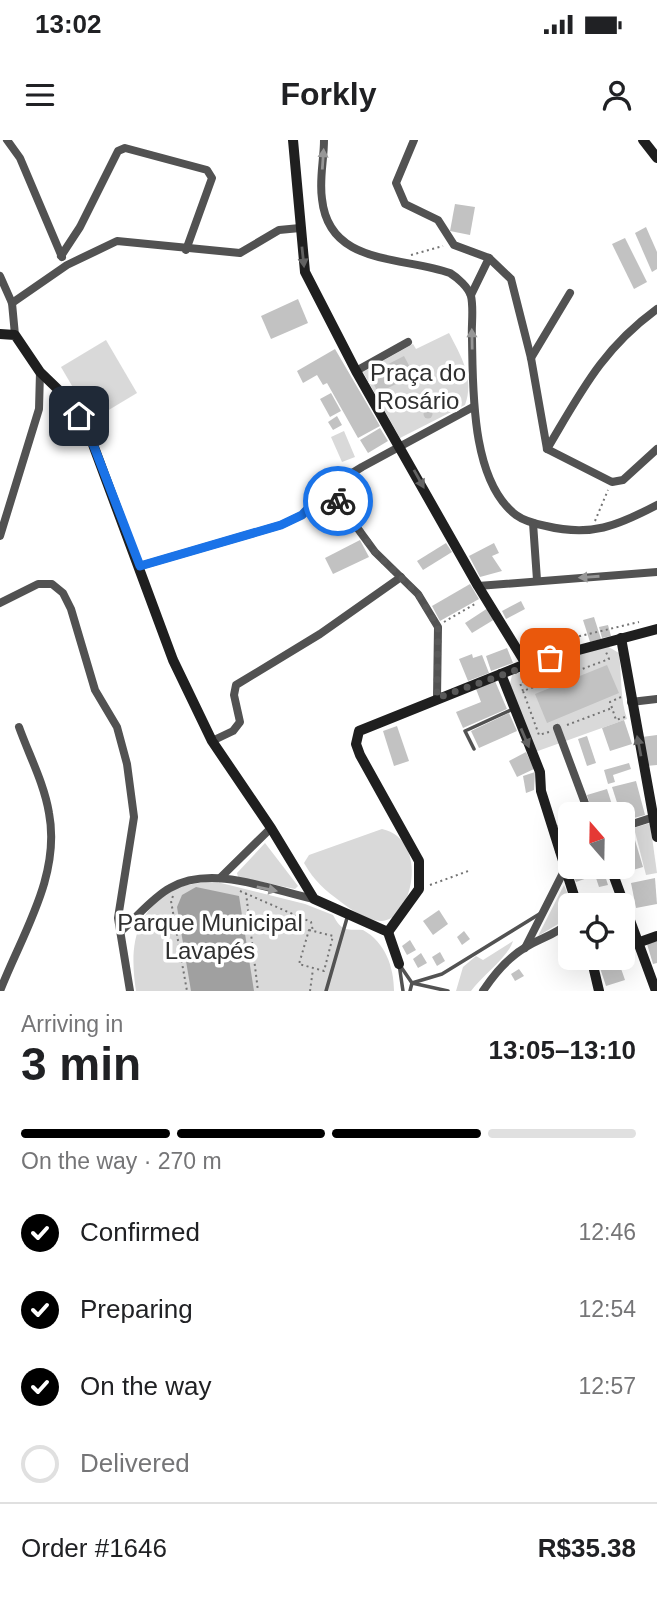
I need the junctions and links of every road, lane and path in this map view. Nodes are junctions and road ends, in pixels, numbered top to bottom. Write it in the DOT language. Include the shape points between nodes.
graph roads {
  1 [pos="7,140"];
  2 [pos="293,140"];
  3 [pos="324,140"];
  4 [pos="414,140"];
  5 [pos="643,140"];
  6 [pos="657,158"];
  7 [pos="300,228"];
  8 [pos="454,246"];
  9 [pos="186,250"];
  10 [pos="61,256"];
  11 [pos="489,258"];
  12 [pos="391,261"];
  13 [pos="67,265"];
  14 [pos="0,276"];
  15 [pos="570,293"];
  16 [pos="471,295"];
  17 [pos="12,303"];
  18 [pos="657,309"];
  19 [pos="0,334"];
  20 [pos="15,335"];
  21 [pos="408,342"];
  22 [pos="531,358"];
  23 [pos="356,371"];
  24 [pos="40,372"];
  25 [pos="473,407"];
  26 [pos="401,446"];
  27 [pos="547,449"];
  28 [pos="657,449"];
  29 [pos="612,482"];
  30 [pos="328,488"];
  31 [pos="657,505"];
  32 [pos="534,523"];
  33 [pos="590,531"];
  34 [pos="0,536"];
  35 [pos="140,566"];
  36 [pos="657,572"];
  37 [pos="401,577"];
  38 [pos="537,580"];
  39 [pos="478,586"];
  40 [pos="485,598"];
  41 [pos="0,603"];
  42 [pos="644,621"];
  43 [pos="438,626"];
  44 [pos="657,629"];
  45 [pos="621,638"];
  46 [pos="563,640"];
  47 [pos="605,650"];
  48 [pos="581,659"];
  49 [pos="526,664"];
  50 [pos="501,674"];
  51 [pos="523,691"];
  52 [pos="437,698"];
  53 [pos="626,699"];
  54 [pos="657,699"];
  55 [pos="612,708"];
  56 [pos="513,709"];
  57 [pos="626,716"];
  58 [pos="19,727"];
  59 [pos="557,729"];
  60 [pos="212,741"];
  61 [pos="474,749"];
  62 [pos="584,802"];
  63 [pos="655,816"];
  64 [pos="635,823"];
  65 [pos="271,828"];
  66 [pos="558,832"];
  67 [pos="657,837"];
  68 [pos="471,870"];
  69 [pos="220,878"];
  70 [pos="561,879"];
  71 [pos="615,879"];
  72 [pos="234,889"];
  73 [pos="419,889"];
  74 [pos="246,892"];
  75 [pos="174,895"];
  76 [pos="314,899"];
  77 [pos="545,911"];
  78 [pos="348,916"];
  79 [pos="558,929"];
  80 [pos="313,931"];
  81 [pos="121,932"];
  82 [pos="388,932"];
  83 [pos="657,936"];
  84 [pos="640,942"];
  85 [pos="524,948"];
  86 [pos="399,964"];
  87 [pos="313,968"];
  88 [pos="594,970"];
  89 [pos="493,976"];
  90 [pos="412,983"];
  91 [pos="0,991"];
  92 [pos="130,991"];
  93 [pos="187,991"];
  94 [pos="258,991"];
  95 [pos="310,991"];
  96 [pos="326,991"];
  97 [pos="403,991"];
  98 [pos="410,991"];
  99 [pos="448,991"];
  100 [pos="483,991"];
  101 [pos="492,991"];
  102 [pos="599,991"];
  103 [pos="656,991"];
  1 -- 10 [label="street" via="20,158"];
  2 -- 7 [label="street"];
  12 -- 3 [label="street, one-way" via="352,247 328,227 321,196"];
  4 -- 8 [label="street" via="396,183 405,204 438,220"];
  5 -- 6 [label="street"];
  7 -- 9 [label="street" via="279,230 240,253"];
  7 -- 23 [label="street, one-way" via="305,272"];
  8 -- 11 [label="street"];
  8 -- 12 [label="path"];
  9 -- 10 [label="street" via="212,178 207,170 125,148 118,151"];
  9 -- 13 [label="street" via="117,241"];
  10 -- 13 [label="street"];
  11 -- 16 [label="street"];
  11 -- 22 [label="street" via="511,279"];
  12 -- 16 [label="street" via="450,273"];
  13 -- 17 [label="street"];
  14 -- 17 [label="street"];
  15 -- 22 [label="street"];
  25 -- 16 [label="street, one-way"];
  17 -- 20 [label="street"];
  18 -- 27 [label="street" via="626,332 597,367"];
  19 -- 20 [label="street"];
  20 -- 24 [label="street"];
  21 -- 23 [label="street"];
  22 -- 27 [label="street"];
  23 -- 26 [label="street"];
  24 -- 34 [label="street" via="39,409"];
  24 -- 35 [label="street" via="69,401 88,431"];
  25 -- 26 [label="street"];
  25 -- 32 [label="street" via="486,470 498,493 516,515"];
  26 -- 30 [label="street"];
  26 -- 39 [label="street, one-way"];
  27 -- 29 [label="street"];
  28 -- 29 [label="street" via="623,480"];
  29 -- 33 [label="path"];
  30 -- 35 [label="street" via="302,515 281,525"];
  30 -- 37 [label="street" via="375,552"];
  31 -- 33 [label="street" via="611,528"];
  32 -- 33 [label="street"];
  32 -- 38 [label="street"];
  35 -- 60 [label="street" via="173,660"];
  36 -- 38 [label="street, one-way"];
  37 -- 52 [label="street" via="418,594 438,627"];
  37 -- 60 [label="street" via="236,685 240,722 233,731"];
  38 -- 39 [label="street"];
  39 -- 40 [label="street"];
  40 -- 43 [label="path"];
  40 -- 49 [label="street"];
  41 -- 81 [label="street" via="38,584 52,584 63,593 95,690 117,727 134,817 118,918"];
  42 -- 46 [label="path"];
  44 -- 45 [label="street"];
  45 -- 49 [label="street"];
  45 -- 53 [label="street"];
  47 -- 51 [label="path" via="609,659"];
  48 -- 51 [label="path" via="520,683"];
  49 -- 50 [label="street"];
  50 -- 52 [label="street"];
  50 -- 56 [label="street"];
  51 -- 59 [label="path" via="539,735"];
  52 -- 73 [label="street" via="359,731 356,744 419,861"];
  53 -- 54 [label="street"];
  53 -- 55 [label="path" via="610,702"];
  63 -- 53 [label="street, one-way"];
  55 -- 57 [label="path" via="616,720"];
  55 -- 59 [label="path"];
  56 -- 61 [label="lane" via="466,732"];
  56 -- 66 [label="street, one-way" via="540,772 541,792"];
  58 -- 91 [label="street" via="47,802 51,847 39,899"];
  59 -- 62 [label="street"];
  60 -- 65 [label="street"];
  63 -- 64 [label="street"];
  63 -- 67 [label="street"];
  65 -- 69 [label="street"];
  65 -- 76 [label="street"];
  68 -- 73 [label="path"];
  69 -- 76 [label="street, one-way"];
  69 -- 81 [label="street" via="191,879 169,888"];
  70 -- 77 [label="street"];
  71 -- 84 [label="street"];
  72 -- 74 [label="path"];
  73 -- 82 [label="street"];
  74 -- 80 [label="path" via="311,922"];
  74 -- 94 [label="path"];
  75 -- 93 [label="path" via="171,901"];
  76 -- 78 [label="street"];
  77 -- 85 [label="street"];
  77 -- 90 [label="lane" via="442,974"];
  78 -- 82 [label="street"];
  78 -- 96 [label="lane"];
  79 -- 85 [label="street"];
  80 -- 87 [label="path" via="309,930 299,964"];
  80 -- 87 [label="path" via="333,936 324,971"];
  81 -- 92 [label="street"];
  82 -- 86 [label="street"];
  83 -- 84 [label="street"];
  84 -- 103 [label="street"];
  85 -- 89 [label="street"];
  86 -- 90 [label="lane"];
  86 -- 97 [label="lane"];
  87 -- 95 [label="path"];
  88 -- 102 [label="street"];
  89 -- 100 [label="street"];
  89 -- 101 [label="street"];
  90 -- 98 [label="lane"];
  90 -- 99 [label="lane"];
}
